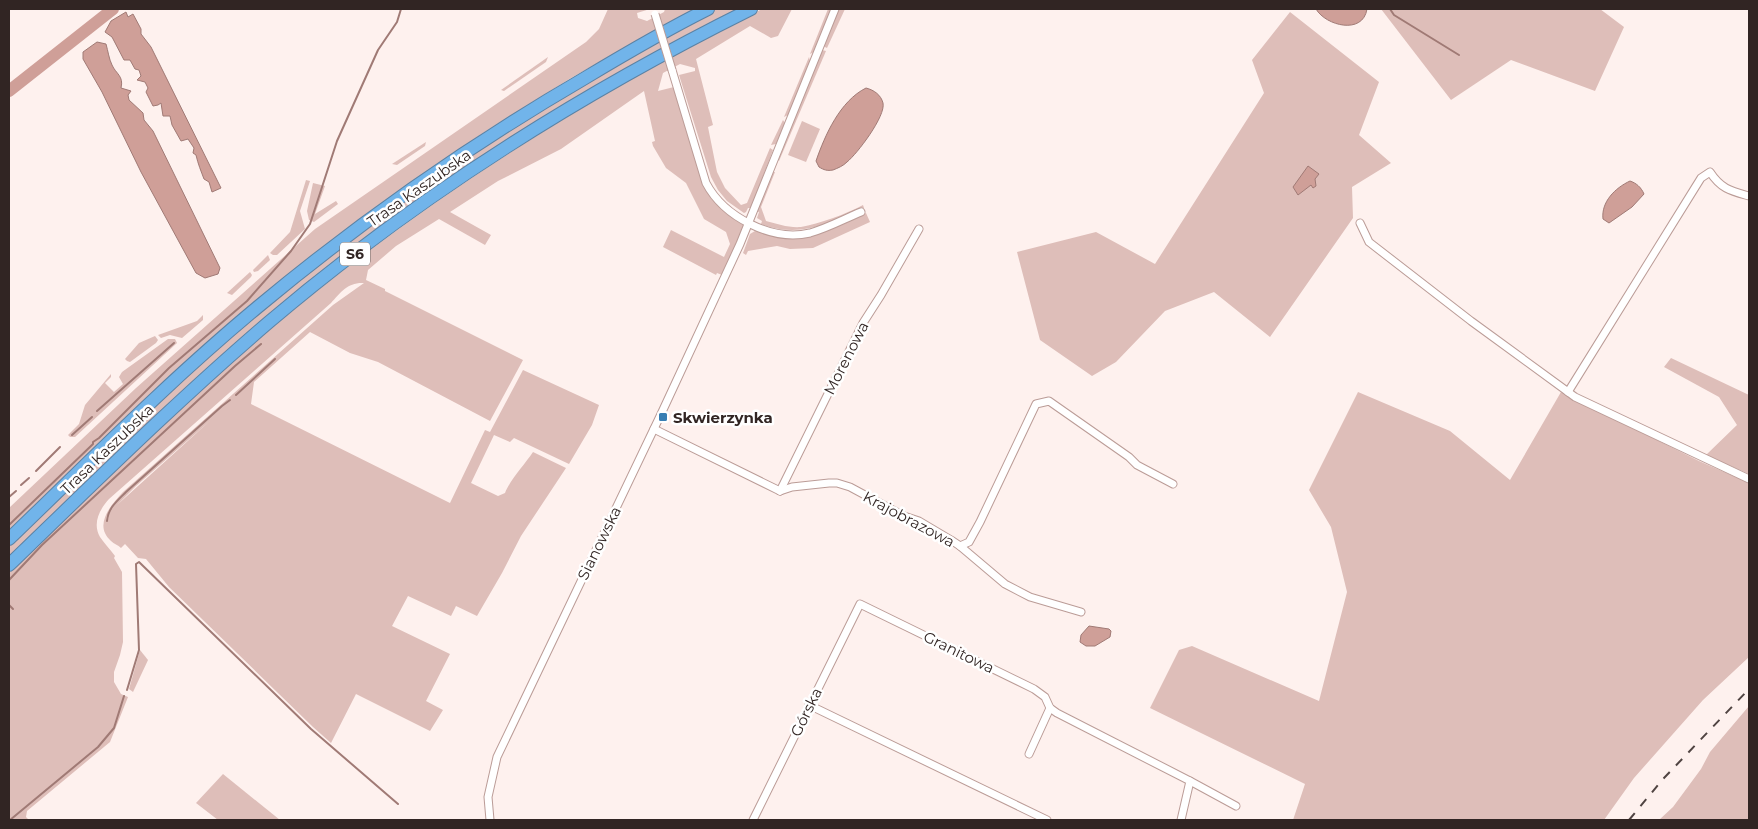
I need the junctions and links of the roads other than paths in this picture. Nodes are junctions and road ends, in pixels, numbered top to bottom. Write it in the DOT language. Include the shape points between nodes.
graph roads {
  1 [pos="708,9"];
  2 [pos="751,9"];
  3 [pos="835,9"];
  4 [pos="654,12"];
  5 [pos="1749,196"];
  6 [pos="860,212"];
  7 [pos="749,222"];
  8 [pos="1360,223"];
  9 [pos="919,229"];
  10 [pos="1568,392"];
  11 [pos="654,429"];
  12 [pos="1749,479"];
  13 [pos="1173,484"];
  14 [pos="780,491"];
  15 [pos="9,538"];
  16 [pos="960,546"];
  17 [pos="9,565"];
  18 [pos="860,604"];
  19 [pos="1081,612"];
  20 [pos="809,705"];
  21 [pos="1050,708"];
  22 [pos="1029,754"];
  23 [pos="1190,781"];
  24 [pos="1236,806"];
  25 [pos="490,820"];
  26 [pos="753,820"];
  27 [pos="1047,820"];
  28 [pos="1181,820"];
  1 -- 15 [label="highway, Trasa Kaszubska / S6" via="616,59 510,123 366,222 217,342"];
  2 -- 17 [label="highway, Trasa Kaszubska / S6" via="558,115 384,232 229,357"];
  3 -- 7 [label="street, Sianowska"];
  4 -- 7 [label="street, bridge" via="706,182 721,205"];
  5 -- 10 [label="street" via="1724,188 1710,172 1701,178"];
  6 -- 7 [label="street" via="822,229 800,234 774,232"];
  7 -- 11 [label="street, Sianowska"];
  8 -- 10 [label="street" via="1369,242"];
  9 -- 14 [label="street, Morenowa" via="863,323"];
  10 -- 12 [label="street"];
  11 -- 14 [label="street"];
  11 -- 25 [label="street, Sianowska" via="496,757 488,797"];
  13 -- 16 [label="street" via="1137,465 1049,401 1036,404 980,522 969,542"];
  14 -- 16 [label="street, Krajobrazowa" via="837,483 919,521"];
  16 -- 19 [label="street, Krajobrazowa" via="1005,584 1030,597"];
  18 -- 20 [label="street, Górska"];
  18 -- 21 [label="street, Granitowa" via="1034,689 1045,697"];
  20 -- 26 [label="street, Górska"];
  20 -- 27 [label="street"];
  21 -- 22 [label="street"];
  21 -- 23 [label="street, Granitowa"];
  23 -- 24 [label="street, Granitowa"];
  23 -- 28 [label="street"];
}
